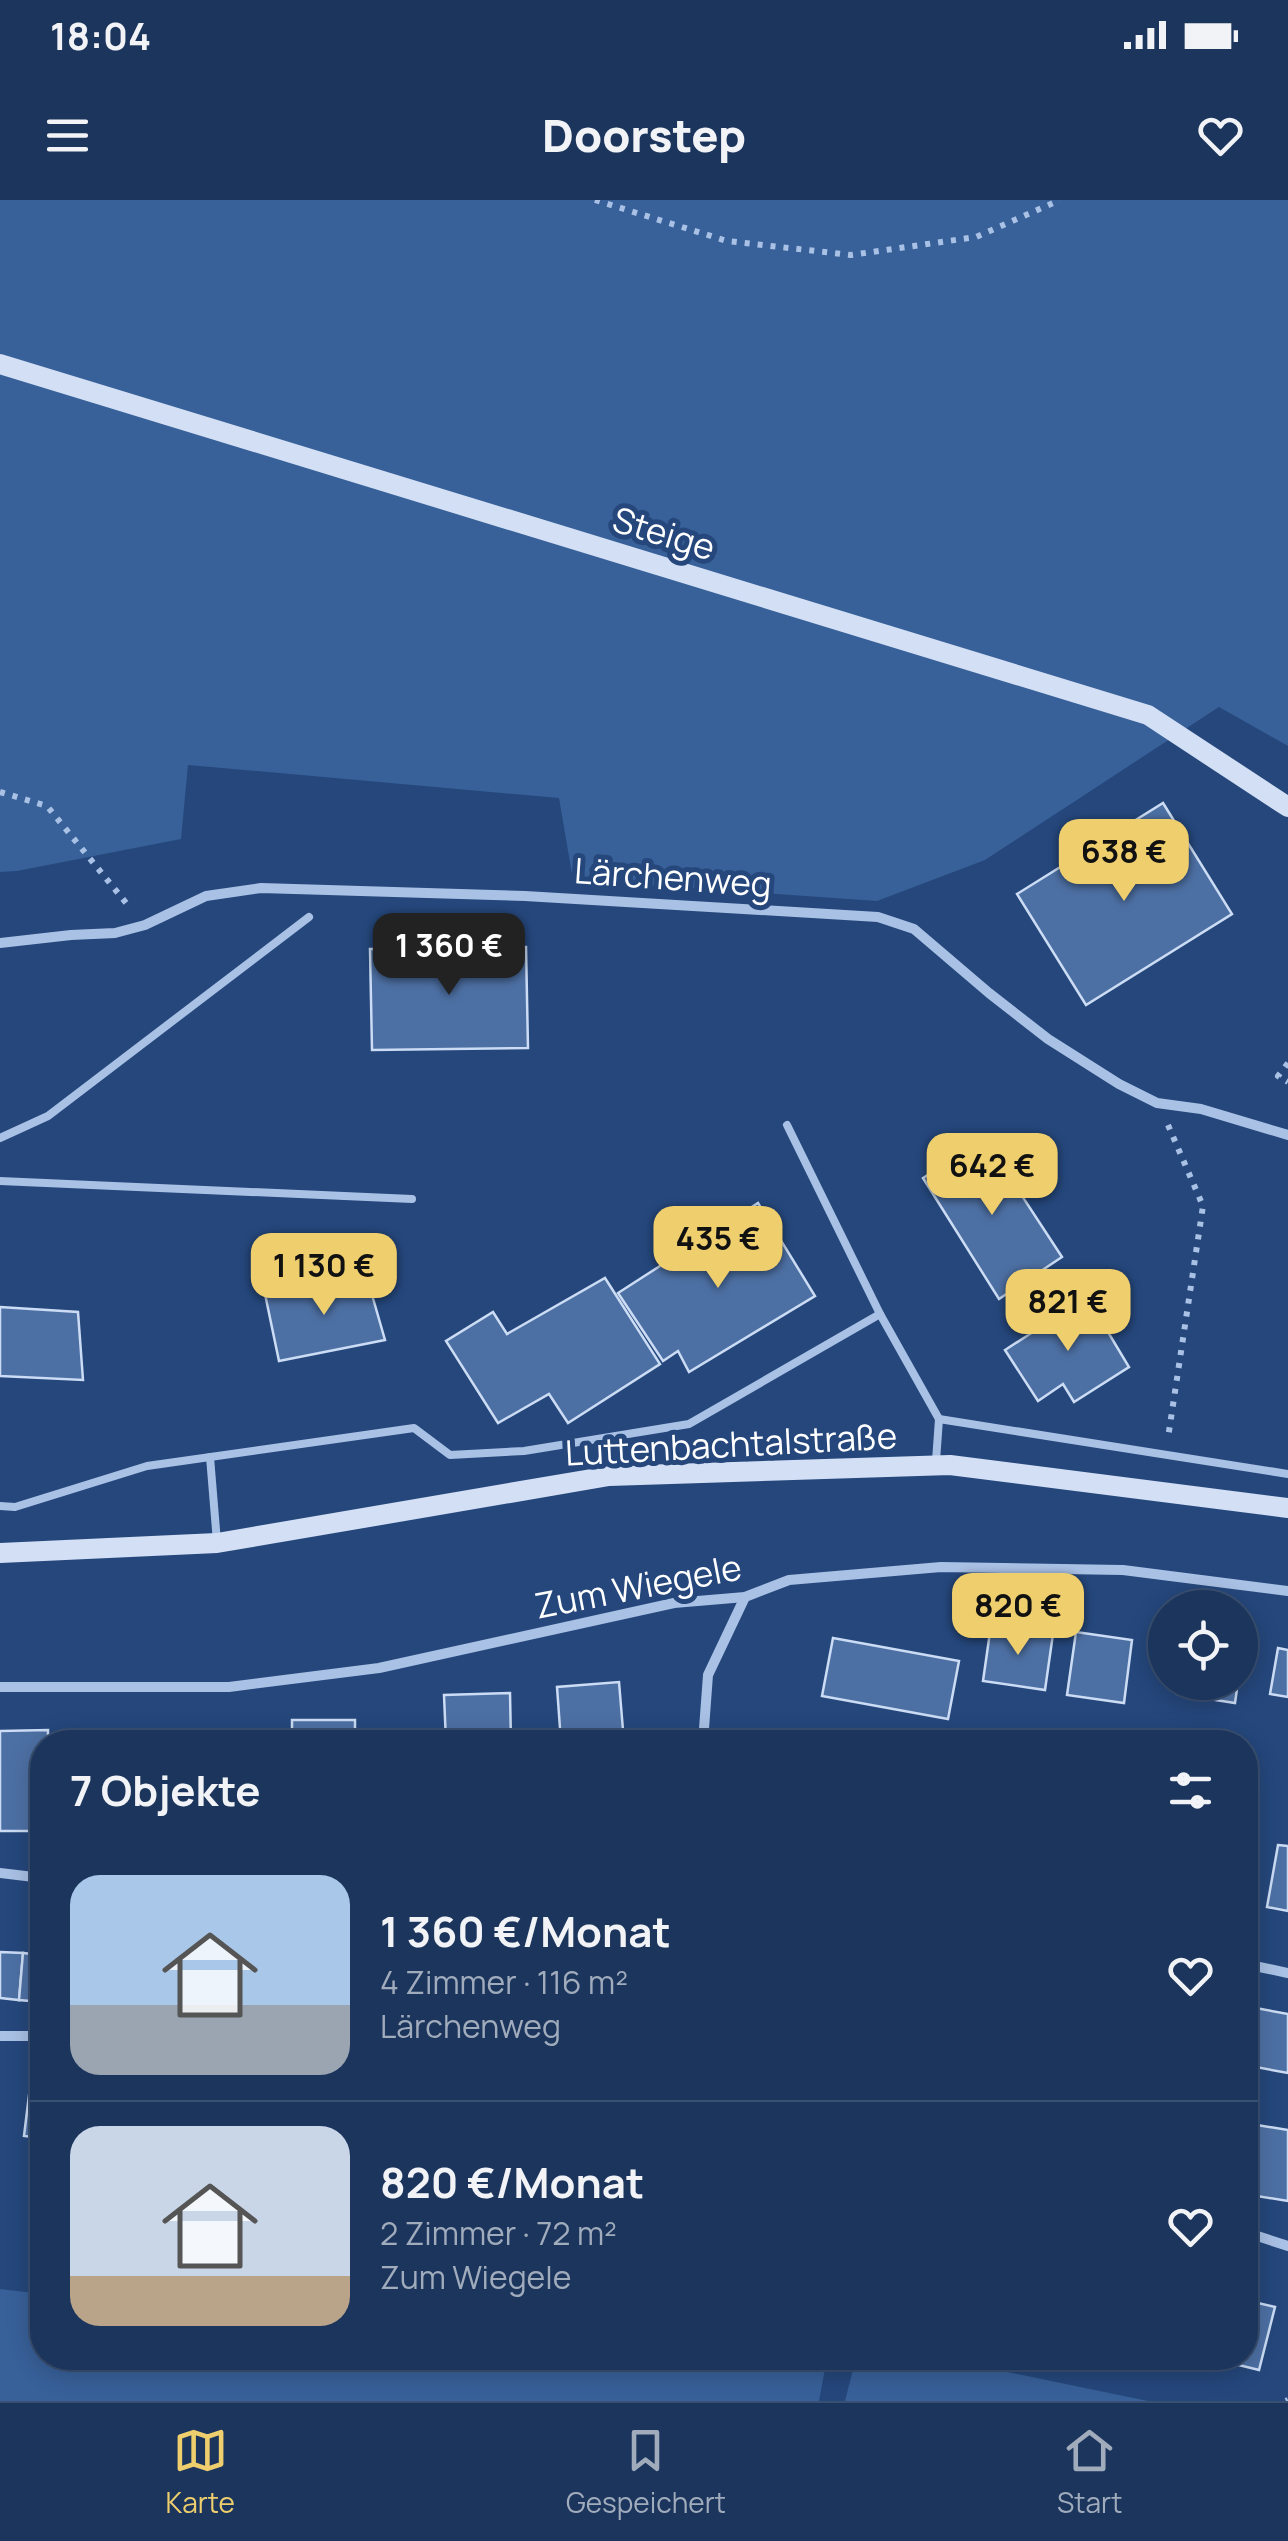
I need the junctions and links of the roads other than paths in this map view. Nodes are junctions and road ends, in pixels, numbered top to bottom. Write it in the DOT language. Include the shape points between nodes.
graph roads {
  1 [pos="0,364"];
  2 [pos="1288,807"];
  3 [pos="309,917"];
  4 [pos="0,943"];
  5 [pos="787,1124"];
  6 [pos="1288,1136"];
  7 [pos="0,1138"];
  8 [pos="0,1181"];
  9 [pos="412,1200"];
  10 [pos="880,1314"];
  11 [pos="939,1419"];
  12 [pos="210,1457"];
  13 [pos="936,1466"];
  14 [pos="1288,1474"];
  15 [pos="0,1506"];
  16 [pos="1288,1508"];
  17 [pos="217,1543"];
  18 [pos="0,1553"];
  19 [pos="1288,1591"];
  20 [pos="745,1597"];
  21 [pos="0,1687"];
  22 [pos="703,1730"];
  23 [pos="0,1874"];
  24 [pos="30,1877"];
  25 [pos="1258,1967"];
  26 [pos="1288,1973"];
  27 [pos="0,2036"];
  28 [pos="30,2036"];
  29 [pos="1258,2236"];
  30 [pos="1288,2246"];
  1 -- 2 [label="street, Steige" via="1148,715"];
  3 -- 7 [label="lane" via="48,1116"];
  4 -- 6 [label="street, Lärchenweg" via="115,933 206,896 260,888 878,917 914,929 1048,1039 1120,1084 1157,1103"];
  5 -- 10 [label="lane"];
  8 -- 9 [label="lane"];
  10 -- 11 [label="lane"];
  10 -- 12 [label="lane" via="689,1424 524,1452 450,1454 414,1428"];
  11 -- 13 [label="lane"];
  11 -- 14 [label="lane"];
  12 -- 15 [label="lane" via="147,1466 16,1507"];
  12 -- 17 [label="lane"];
  13 -- 16 [label="street, Luttenbachtalstraße"];
  13 -- 17 [label="street, Luttenbachtalstraße" via="609,1476"];
  17 -- 18 [label="street, Luttenbachtalstraße"];
  19 -- 20 [label="street, Zum Wiegele" via="1122,1570 941,1568 789,1580"];
  20 -- 21 [label="street, Zum Wiegele" via="674,1603 379,1668 229,1687"];
  20 -- 22 [label="street" via="708,1676"];
  23 -- 24 [label="street"];
  25 -- 26 [label="street"];
  27 -- 28 [label="street"];
  29 -- 30 [label="street"];
}
